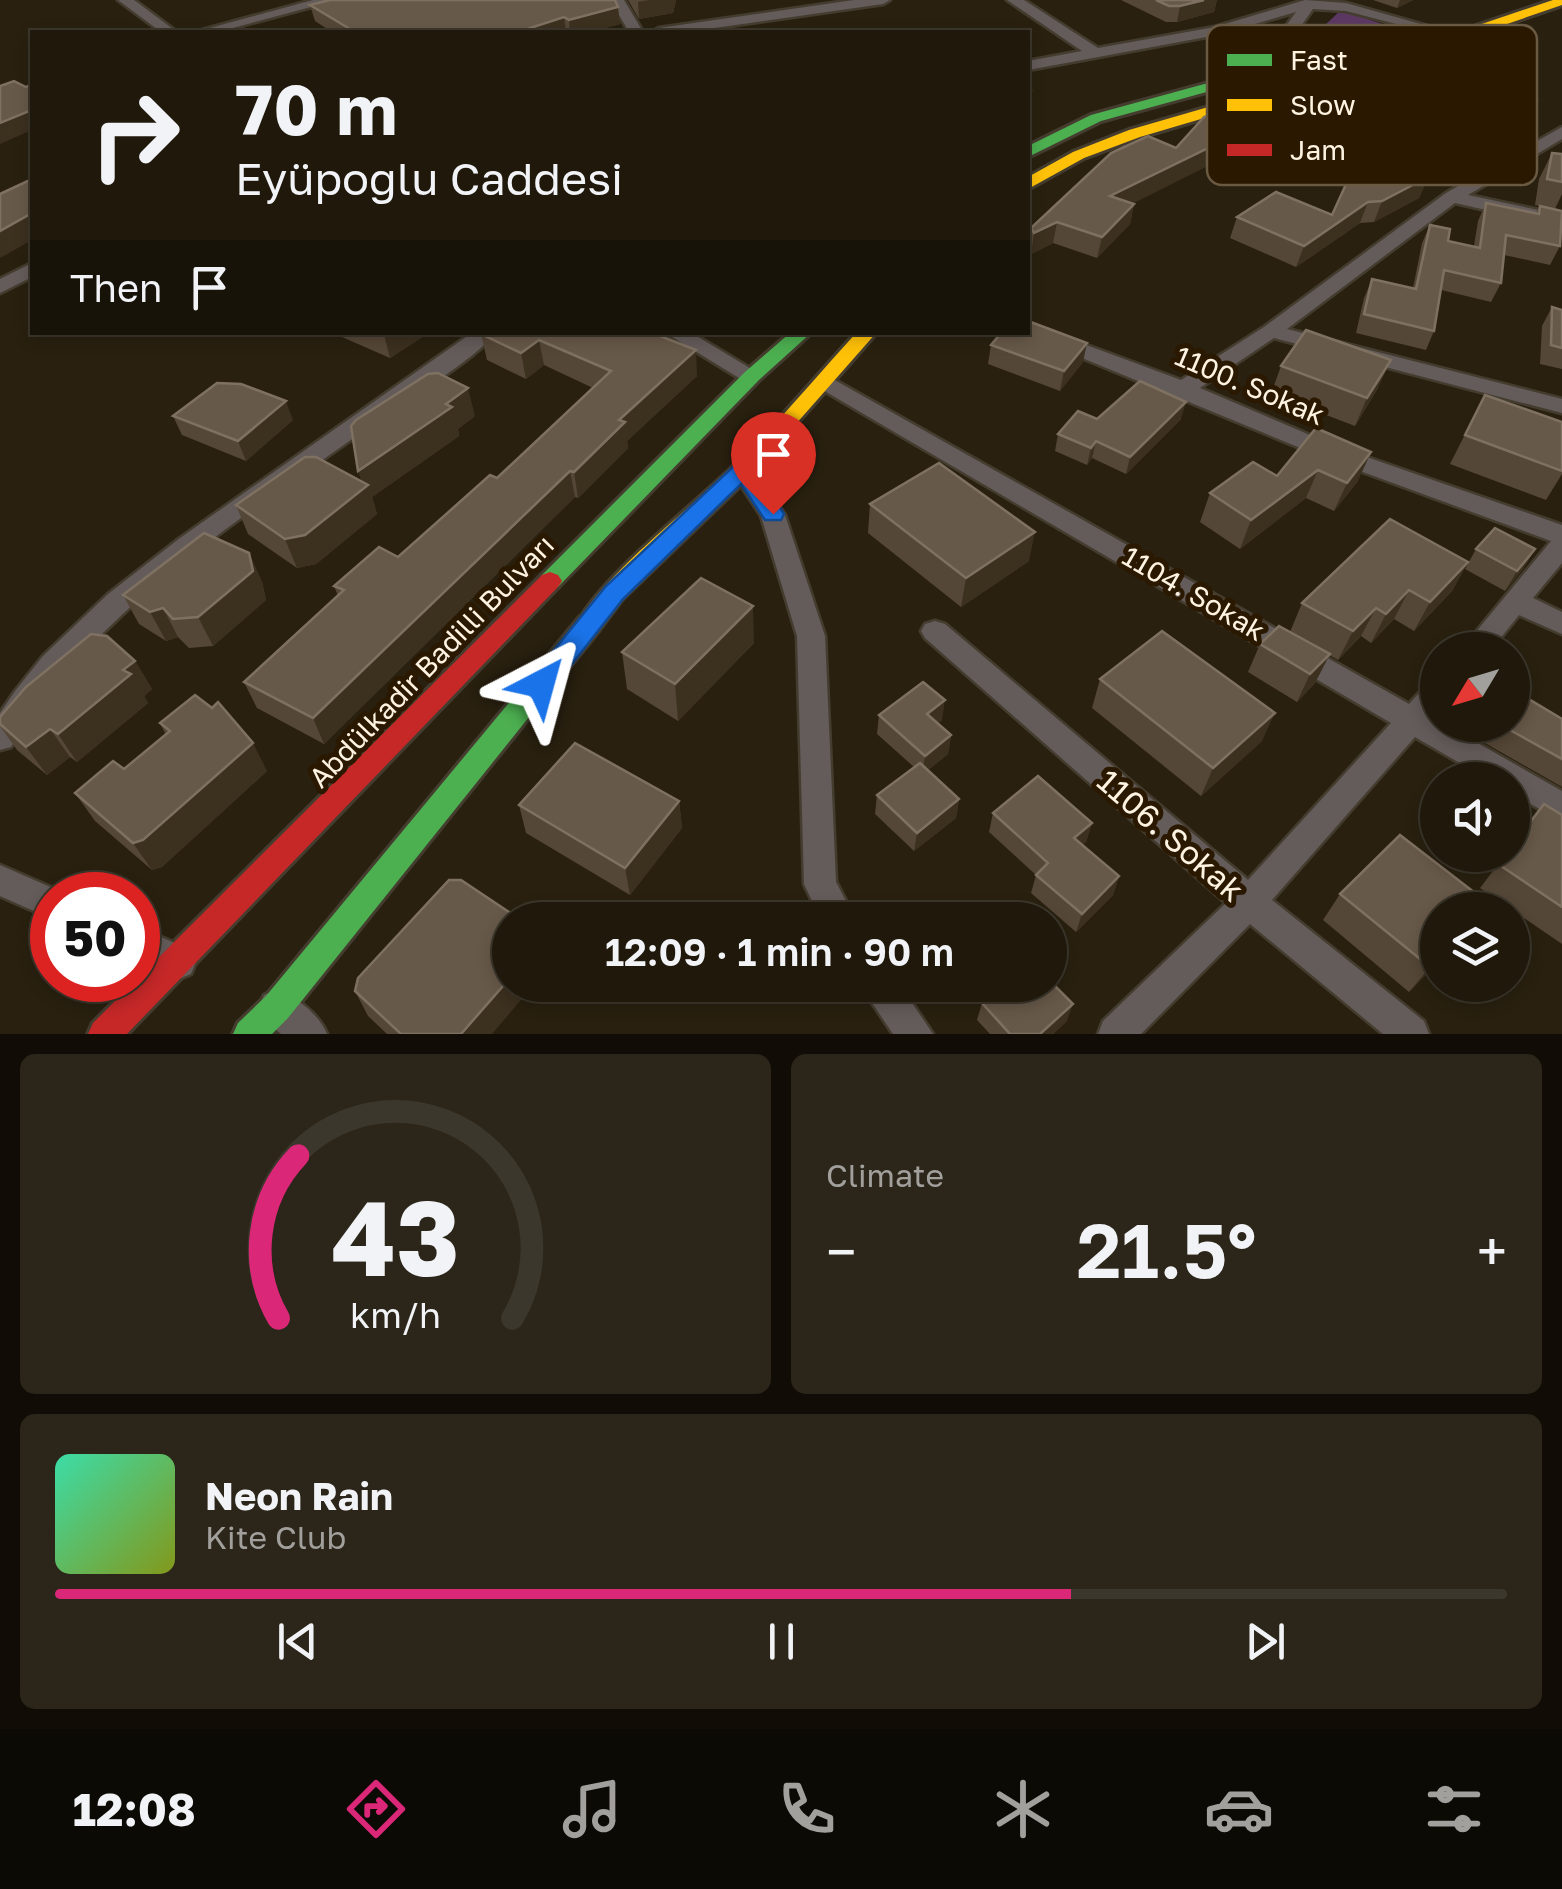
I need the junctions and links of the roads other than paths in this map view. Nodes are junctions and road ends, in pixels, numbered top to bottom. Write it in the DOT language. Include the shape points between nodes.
graph roads {
  1 [pos="125,0"];
  2 [pos="330,0"];
  3 [pos="617,0"];
  4 [pos="883,0"];
  5 [pos="1014,0"];
  6 [pos="1516,0"];
  7 [pos="1562,1"];
  8 [pos="1310,2"];
  9 [pos="1236,25"];
  10 [pos="1294,25"];
  11 [pos="1416,25"];
  12 [pos="1443,25"];
  13 [pos="1499,25"];
  14 [pos="167,30"];
  15 [pos="210,30"];
  16 [pos="635,30"];
  17 [pos="672,30"];
  18 [pos="1207,33"];
  19 [pos="1096,53"];
  20 [pos="1030,64"];
  21 [pos="1207,87"];
  22 [pos="1207,114"];
  23 [pos="1562,132"];
  24 [pos="1537,147"];
  25 [pos="1030,151"];
  26 [pos="1030,183"];
  27 [pos="1472,185"];
  28 [pos="1452,197"];
  29 [pos="1562,220"];
  30 [pos="30,270"];
  31 [pos="0,286"];
  32 [pos="1030,331"];
  33 [pos="1271,331"];
  34 [pos="483,335"];
  35 [pos="679,335"];
  36 [pos="800,335"];
  37 [pos="865,335"];
  38 [pos="752,376"];
  39 [pos="824,380"];
  40 [pos="1182,389"];
  41 [pos="1562,406"];
  42 [pos="743,470"];
  43 [pos="1562,535"];
  44 [pos="1562,545"];
  45 [pos="1518,603"];
  46 [pos="1562,624"];
  47 [pos="935,630"];
  48 [pos="1491,632"];
  49 [pos="1420,711"];
  50 [pos="1412,720"];
  51 [pos="0,738"];
  52 [pos="1562,807"];
  53 [pos="0,880"];
  54 [pos="30,894"];
  55 [pos="830,902"];
  56 [pos="1249,902"];
  57 [pos="160,953"];
  58 [pos="179,962"];
  59 [pos="891,1002"];
  60 [pos="276,1007"];
  61 [pos="104,1034"];
  62 [pos="249,1034"];
  63 [pos="309,1034"];
  64 [pos="915,1034"];
  65 [pos="1116,1034"];
  66 [pos="1411,1034"];
  1 -- 14 [label="street"];
  2 -- 15 [label="street"];
  3 -- 16 [label="street"];
  4 -- 17 [label="street"];
  5 -- 19 [label="street"];
  6 -- 12 [label="main road"];
  7 -- 13 [label="main road"];
  8 -- 9 [label="street"];
  8 -- 10 [label="street"];
  8 -- 11 [label="street"];
  18 -- 19 [label="street"];
  19 -- 20 [label="street"];
  21 -- 25 [label="main road" via="1096,118"];
  22 -- 26 [label="main road" via="1053,166"];
  23 -- 24 [label="street"];
  27 -- 28 [label="street"];
  28 -- 29 [label="street"];
  28 -- 33 [label="street"];
  30 -- 31 [label="street"];
  32 -- 40 [label="street, 1100. Sokak"];
  33 -- 40 [label="street"];
  33 -- 41 [label="street"];
  34 -- 51 [label="street" via="146,576 56,659"];
  35 -- 38 [label="street"];
  36 -- 38 [label="main road, Abdülkadir Badilli Bulvarı"];
  37 -- 39 [label="main road"];
  38 -- 58 [label="main road, Abdülkadir Badilli Bulvarı"];
  39 -- 42 [label="main road"];
  39 -- 50 [label="street, 1104. Sokak"];
  40 -- 43 [label="street, 1100. Sokak" via="1330,452"];
  42 -- 55 [label="street" via="773,514 811,636 820,884"];
  42 -- 60 [label="main road" via="614,592"];
  44 -- 45 [label="street"];
  45 -- 46 [label="street"];
  45 -- 48 [label="street"];
  47 -- 56 [label="street, 1106. Sokak"];
  49 -- 50 [label="street"];
  50 -- 52 [label="street, 1104. Sokak"];
  50 -- 56 [label="street"];
  53 -- 54 [label="street"];
  56 -- 65 [label="street"];
  56 -- 66 [label="street, 1106. Sokak"];
  57 -- 58 [label="street"];
  58 -- 61 [label="main road, Abdülkadir Badilli Bulvarı"];
  59 -- 64 [label="street"];
  60 -- 62 [label="main road"];
  60 -- 63 [label="street"];
}
